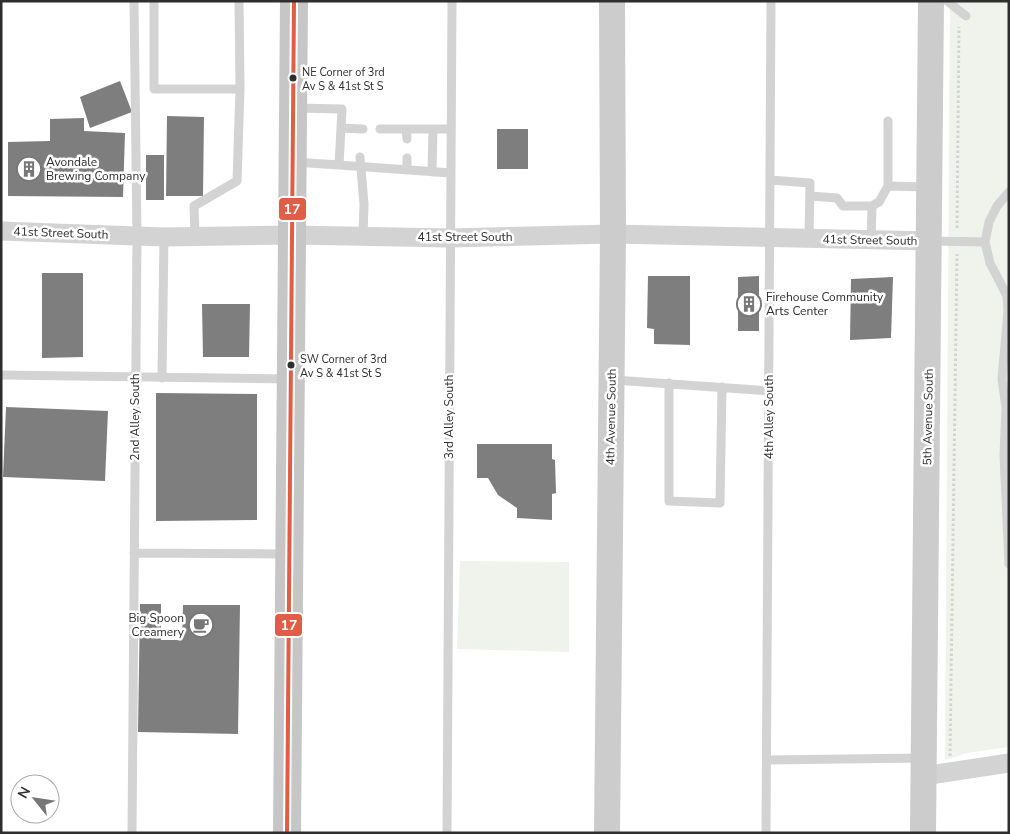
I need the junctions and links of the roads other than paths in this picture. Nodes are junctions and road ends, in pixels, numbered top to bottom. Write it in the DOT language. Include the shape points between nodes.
graph roads {
  1 [pos="134,1"];
  2 [pos="154,1"];
  3 [pos="239,1"];
  4 [pos="294,1"];
  5 [pos="452,1"];
  6 [pos="612,1"];
  7 [pos="771,1"];
  8 [pos="931,1"];
  9 [pos="947,1"];
  10 [pos="963,14"];
  11 [pos="240,89"];
  12 [pos="294,108"];
  13 [pos="888,121"];
  14 [pos="341,128"];
  15 [pos="406,129"];
  16 [pos="433,129"];
  17 [pos="451,129"];
  18 [pos="360,132"];
  19 [pos="382,132"];
  20 [pos="407,139"];
  21 [pos="360,157"];
  22 [pos="385,158"];
  23 [pos="407,158"];
  24 [pos="293,162"];
  25 [pos="339,165"];
  26 [pos="359,167"];
  27 [pos="385,168"];
  28 [pos="407,170"];
  29 [pos="432,172"];
  30 [pos="451,173"];
  31 [pos="770,180"];
  32 [pos="888,186"];
  33 [pos="930,187"];
  34 [pos="1009,192"];
  35 [pos="810,196"];
  36 [pos="872,206"];
  37 [pos="1,231"];
  38 [pos="613,234"];
  39 [pos="293,235"];
  40 [pos="137,236"];
  41 [pos="195,236"];
  42 [pos="363,236"];
  43 [pos="164,237"];
  44 [pos="770,237"];
  45 [pos="450,238"];
  46 [pos="809,238"];
  47 [pos="871,240"];
  48 [pos="930,241"];
  49 [pos="985,242"];
  50 [pos="1,375"];
  51 [pos="136,378"];
  52 [pos="162,378"];
  53 [pos="292,379"];
  54 [pos="612,380"];
  55 [pos="669,383"];
  56 [pos="722,387"];
  57 [pos="770,391"];
  58 [pos="134,553"];
  59 [pos="290,554"];
  60 [pos="1009,564"];
  61 [pos="768,760"];
  62 [pos="1009,763"];
  63 [pos="923,767"];
  64 [pos="132,833"];
  65 [pos="287,833"];
  66 [pos="447,833"];
  67 [pos="607,833"];
  68 [pos="766,833"];
  69 [pos="922,833"];
  1 -- 40 [label="lane, 2nd Alley South"];
  2 -- 11 [label="lane" via="154,89"];
  3 -- 11 [label="lane"];
  4 -- 12 [label="main road"];
  5 -- 17 [label="lane, 3rd Alley South"];
  6 -- 38 [label="street, 4th Avenue South"];
  7 -- 31 [label="lane, 4th Alley South"];
  8 -- 33 [label="street, 5th Avenue South"];
  9 -- 10 [label="lane"];
  11 -- 41 [label="lane" via="236,182 194,206"];
  12 -- 14 [label="lane" via="342,109"];
  12 -- 24 [label="main road"];
  13 -- 32 [label="lane"];
  14 -- 18 [label="lane"];
  14 -- 25 [label="lane"];
  15 -- 16 [label="lane"];
  15 -- 19 [label="lane"];
  15 -- 20 [label="lane"];
  16 -- 17 [label="lane"];
  16 -- 29 [label="lane"];
  17 -- 30 [label="lane, 3rd Alley South"];
  21 -- 26 [label="lane"];
  22 -- 27 [label="lane"];
  23 -- 28 [label="lane"];
  24 -- 25 [label="lane"];
  24 -- 39 [label="main road"];
  25 -- 26 [label="lane"];
  26 -- 27 [label="lane"];
  26 -- 42 [label="lane" via="364,204"];
  27 -- 28 [label="lane"];
  28 -- 29 [label="lane"];
  29 -- 30 [label="lane"];
  30 -- 45 [label="lane, 3rd Alley South"];
  31 -- 35 [label="lane" via="810,183"];
  31 -- 44 [label="lane, 4th Alley South"];
  32 -- 33 [label="lane"];
  32 -- 36 [label="lane" via="879,202"];
  33 -- 48 [label="street, 5th Avenue South"];
  34 -- 49 [label="lane" via="989,222"];
  35 -- 36 [label="lane" via="837,198 843,206"];
  35 -- 46 [label="lane"];
  36 -- 47 [label="lane"];
  37 -- 40 [label="street, 41st Street South"];
  38 -- 44 [label="street, 41st Street South"];
  38 -- 45 [label="street, 41st Street South"];
  38 -- 54 [label="street, 4th Avenue South"];
  39 -- 41 [label="street, 41st Street South"];
  39 -- 42 [label="street, 41st Street South"];
  39 -- 53 [label="main road"];
  40 -- 43 [label="street, 41st Street South"];
  40 -- 51 [label="lane, 2nd Alley South"];
  41 -- 43 [label="street, 41st Street South"];
  42 -- 45 [label="street, 41st Street South"];
  43 -- 52 [label="lane"];
  44 -- 46 [label="street, 41st Street South"];
  44 -- 57 [label="lane, 4th Alley South"];
  45 -- 66 [label="lane, 3rd Alley South"];
  46 -- 47 [label="street, 41st Street South"];
  47 -- 48 [label="street, 41st Street South"];
  48 -- 49 [label="lane"];
  48 -- 63 [label="street, 5th Avenue South"];
  49 -- 60 [label="lane" via="990,263 1007,296 1002,379 1006,408 1004,455"];
  50 -- 51 [label="lane"];
  51 -- 52 [label="lane"];
  51 -- 58 [label="lane, 2nd Alley South"];
  52 -- 53 [label="lane"];
  53 -- 59 [label="main road"];
  54 -- 55 [label="lane"];
  54 -- 67 [label="street, 4th Avenue South"];
  55 -- 56 [label="lane"];
  55 -- 56 [label="lane" via="668,501 720,503"];
  56 -- 57 [label="lane"];
  57 -- 61 [label="lane, 4th Alley South"];
  58 -- 59 [label="lane"];
  58 -- 64 [label="lane, 2nd Alley South"];
  59 -- 65 [label="main road"];
  61 -- 63 [label="lane"];
  61 -- 68 [label="lane, 4th Alley South"];
  62 -- 63 [label="street" via="950,771"];
  63 -- 69 [label="street, 5th Avenue South"];
}
